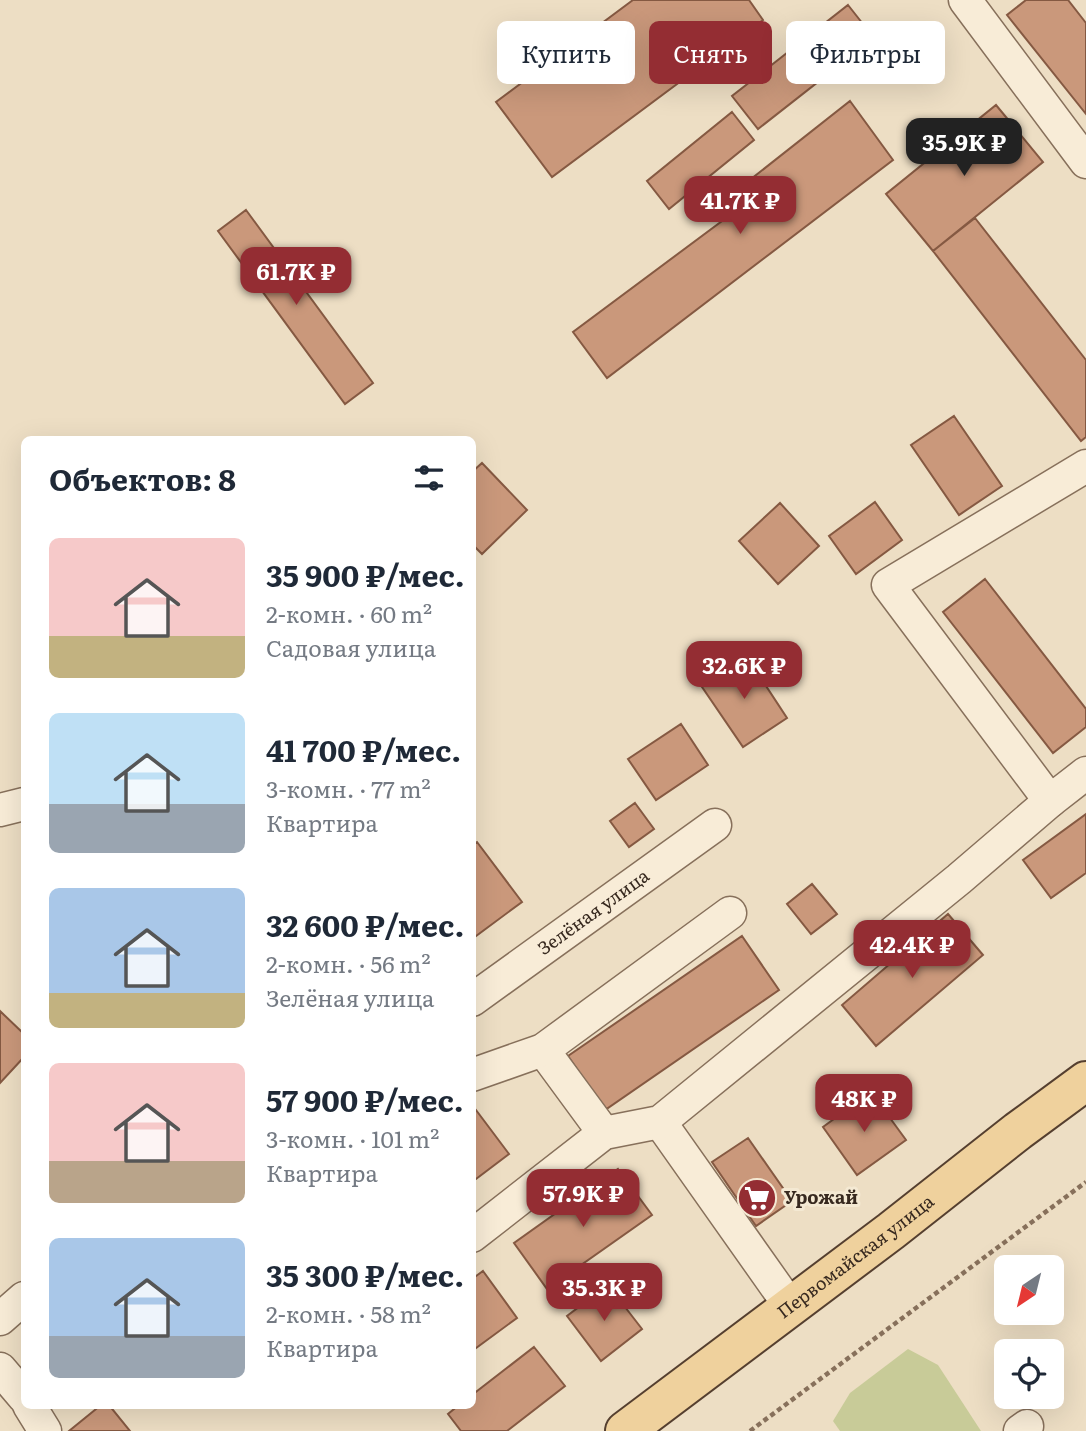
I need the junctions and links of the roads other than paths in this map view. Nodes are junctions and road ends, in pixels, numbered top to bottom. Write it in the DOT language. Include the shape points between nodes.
graph roads {
  1 [pos="975,3"];
  2 [pos="1086,162"];
  3 [pos="1086,466"];
  4 [pos="1086,773"];
  5 [pos="1049,801"];
  6 [pos="21,805"];
  7 [pos="0,810"];
  8 [pos="715,825"];
  9 [pos="730,913"];
  10 [pos="476,997"];
  11 [pos="543,1050"];
  12 [pos="476,1075"];
  13 [pos="1086,1081"];
  14 [pos="660,1122"];
  15 [pos="604,1133"];
  16 [pos="476,1233"];
  17 [pos="21,1301"];
  18 [pos="790,1306"];
  19 [pos="0,1319"];
  20 [pos="0,1369"];
  21 [pos="21,1393"];
  22 [pos="32,1409"];
  23 [pos="45,1431"];
  24 [pos="625,1431"];
  1 -- 2 [label="street"];
  3 -- 5 [label="street" via="888,585"];
  4 -- 5 [label="street"];
  5 -- 14 [label="street"];
  6 -- 7 [label="street"];
  8 -- 10 [label="street, Зелёная улица"];
  9 -- 11 [label="street"];
  11 -- 12 [label="street"];
  11 -- 15 [label="street"];
  13 -- 18 [label="main road, Первомайская улица"];
  14 -- 15 [label="street"];
  14 -- 18 [label="street"];
  15 -- 16 [label="street"];
  17 -- 19 [label="street"];
  18 -- 24 [label="main road, Первомайская улица"];
  20 -- 21 [label="street"];
  22 -- 23 [label="street"];
}
